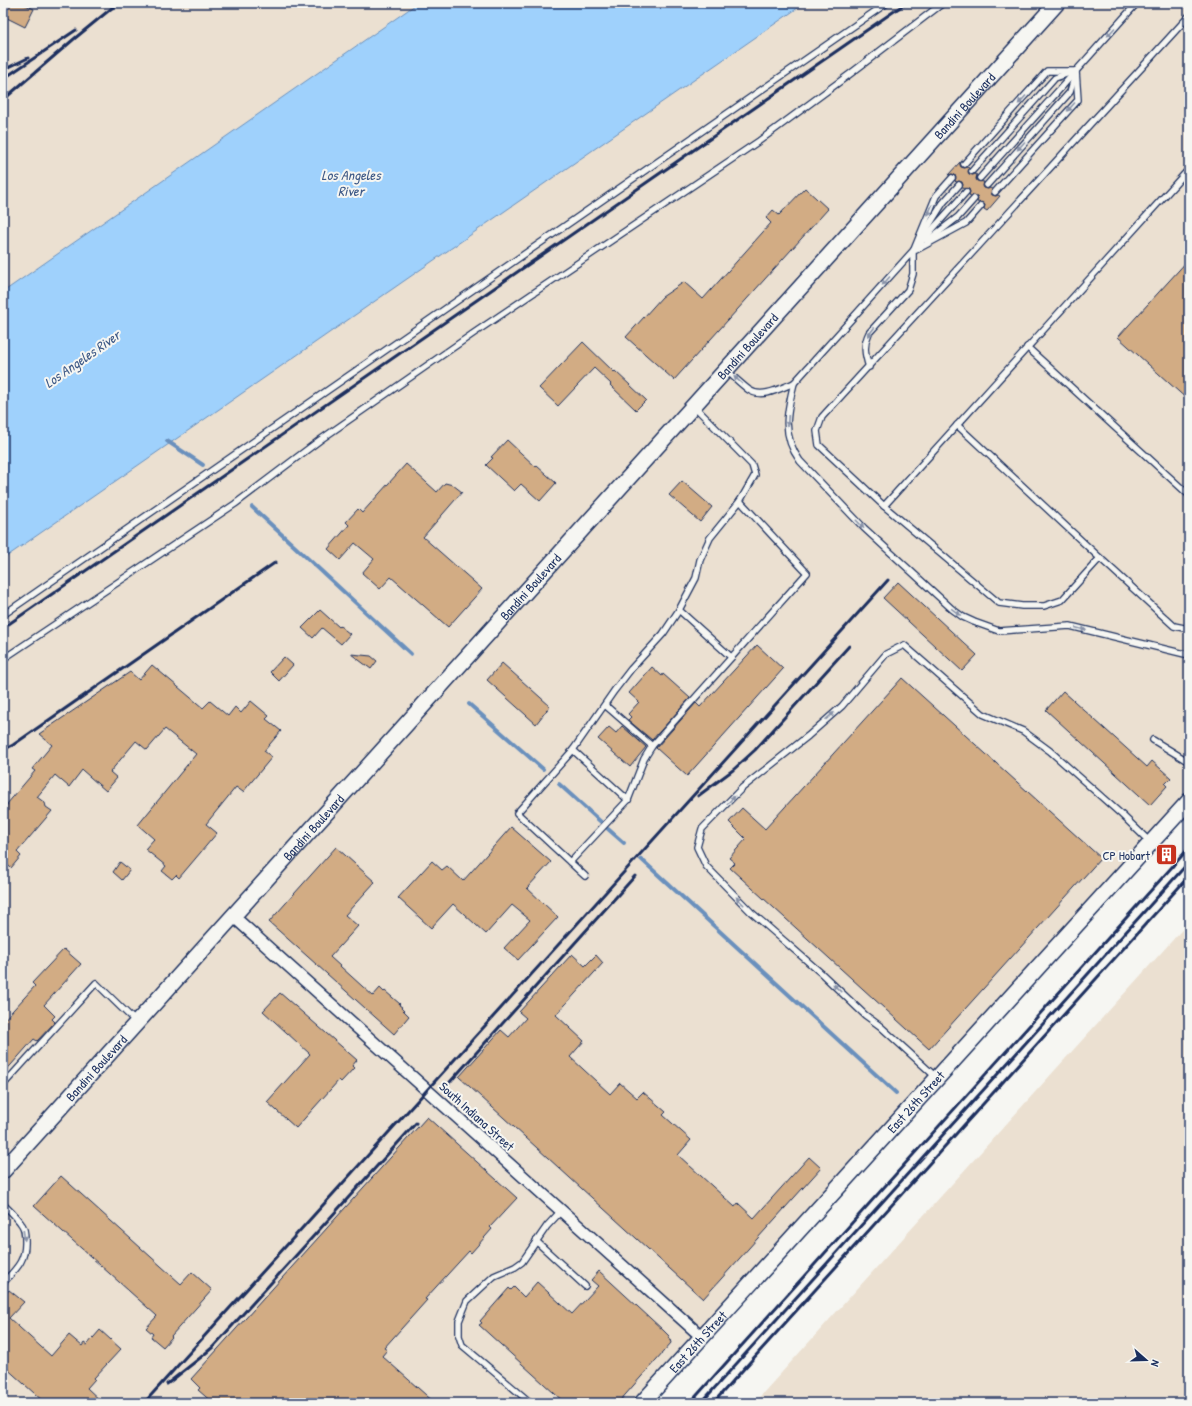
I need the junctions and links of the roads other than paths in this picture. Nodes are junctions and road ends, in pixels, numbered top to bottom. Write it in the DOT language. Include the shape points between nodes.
graph roads {
  1 [pos="887,3"];
  2 [pos="943,3"];
  3 [pos="1057,3"];
  4 [pos="1137,3"];
  5 [pos="1189,16"];
  6 [pos="1076,71"];
  7 [pos="964,164"];
  8 [pos="1189,169"];
  9 [pos="972,171"];
  10 [pos="952,178"];
  11 [pos="980,178"];
  12 [pos="959,185"];
  13 [pos="987,185"];
  14 [pos="966,192"];
  15 [pos="994,192"];
  16 [pos="974,199"];
  17 [pos="981,206"];
  18 [pos="913,252"];
  19 [pos="1027,347"];
  20 [pos="869,366"];
  21 [pos="726,370"];
  22 [pos="794,383"];
  23 [pos="693,406"];
  24 [pos="957,425"];
  25 [pos="1189,495"];
  26 [pos="740,501"];
  27 [pos="884,506"];
  28 [pos="1100,558"];
  29 [pos="679,610"];
  30 [pos="3,615"];
  31 [pos="1189,629"];
  32 [pos="1189,655"];
  33 [pos="731,657"];
  34 [pos="3,660"];
  35 [pos="605,705"];
  36 [pos="1153,740"];
  37 [pos="652,746"];
  38 [pos="573,750"];
  39 [pos="1189,762"];
  40 [pos="628,800"];
  41 [pos="1189,800"];
  42 [pos="1150,843"];
  43 [pos="570,862"];
  44 [pos="585,876"];
  45 [pos="233,916"];
  46 [pos="137,1022"];
  47 [pos="937,1078"];
  48 [pos="3,1085"];
  49 [pos="6,1161"];
  50 [pos="3,1204"];
  51 [pos="561,1211"];
  52 [pos="536,1241"];
  53 [pos="3,1283"];
  54 [pos="585,1286"];
  55 [pos="702,1337"];
  56 [pos="531,1403"];
  57 [pos="642,1403"];
  1 -- 30 [label="lane"];
  2 -- 34 [label="lane" via="759,141 474,333 320,440 235,504"];
  3 -- 21 [label="main road, Bandini Boulevard"];
  4 -- 6 [label="lane, one-way"];
  5 -- 20 [label="lane"];
  6 -- 7 [label="lane, one-way" via="1048,71"];
  6 -- 9 [label="lane" via="1055,78"];
  6 -- 11 [label="lane"];
  6 -- 13 [label="lane, one-way" via="1070,92"];
  6 -- 15 [label="lane, one-way" via="1078,100"];
  8 -- 19 [label="lane"];
  10 -- 18 [label="lane, one-way" via="936,196"];
  12 -- 18 [label="lane" via="943,203"];
  14 -- 18 [label="lane"];
  16 -- 18 [label="lane" via="958,217"];
  17 -- 18 [label="lane" via="966,223"];
  18 -- 20 [label="lane, one-way" via="913,274 908,290 867,337 865,354"];
  18 -- 22 [label="lane, one-way"];
  19 -- 24 [label="lane"];
  19 -- 25 [label="lane"];
  20 -- 27 [label="lane" via="822,417 818,431 819,445"];
  22 -- 21 [label="lane, one-way" via="772,391 756,393 750,391"];
  21 -- 23 [label="main road, Bandini Boulevard"];
  22 -- 32 [label="lane, one-way" via="787,421 787,432 794,453 864,528 963,617 999,631 1070,626"];
  23 -- 26 [label="lane" via="752,465 755,475"];
  23 -- 45 [label="main road, Bandini Boulevard"];
  24 -- 27 [label="lane"];
  24 -- 28 [label="lane"];
  26 -- 29 [label="lane" via="710,538 700,560 696,578"];
  26 -- 33 [label="lane" via="807,573"];
  27 -- 28 [label="lane" via="999,603 1044,606 1062,600"];
  28 -- 31 [label="lane" via="1174,626"];
  29 -- 33 [label="lane"];
  29 -- 35 [label="lane" via="663,634 631,670"];
  33 -- 37 [label="lane"];
  35 -- 37 [label="lane"];
  35 -- 38 [label="lane"];
  36 -- 39 [label="lane"];
  37 -- 40 [label="lane" via="644,759"];
  38 -- 40 [label="lane"];
  38 -- 43 [label="lane" via="516,813"];
  40 -- 43 [label="lane"];
  41 -- 42 [label="main road, East 26th Street"];
  42 -- 47 [label="main road, East 26th Street"];
  47 -- 42 [label="lane, one-way" via="752,912 706,866 696,847 702,829 742,788 842,706 886,654 904,645 983,714 1023,731 1050,751"];
  43 -- 44 [label="lane"];
  45 -- 46 [label="main road, Bandini Boulevard"];
  45 -- 51 [label="street, South Indiana Street"];
  46 -- 48 [label="lane" via="96,983"];
  46 -- 49 [label="main road, Bandini Boulevard"];
  47 -- 55 [label="main road, East 26th Street"];
  50 -- 53 [label="lane, one-way" via="23,1226 26,1248 21,1263"];
  51 -- 52 [label="lane"];
  51 -- 55 [label="street, South Indiana Street"];
  52 -- 54 [label="lane"];
  52 -- 56 [label="lane" via="522,1262 494,1276 467,1301 459,1321 462,1345"];
  55 -- 57 [label="main road, East 26th Street"];
}
